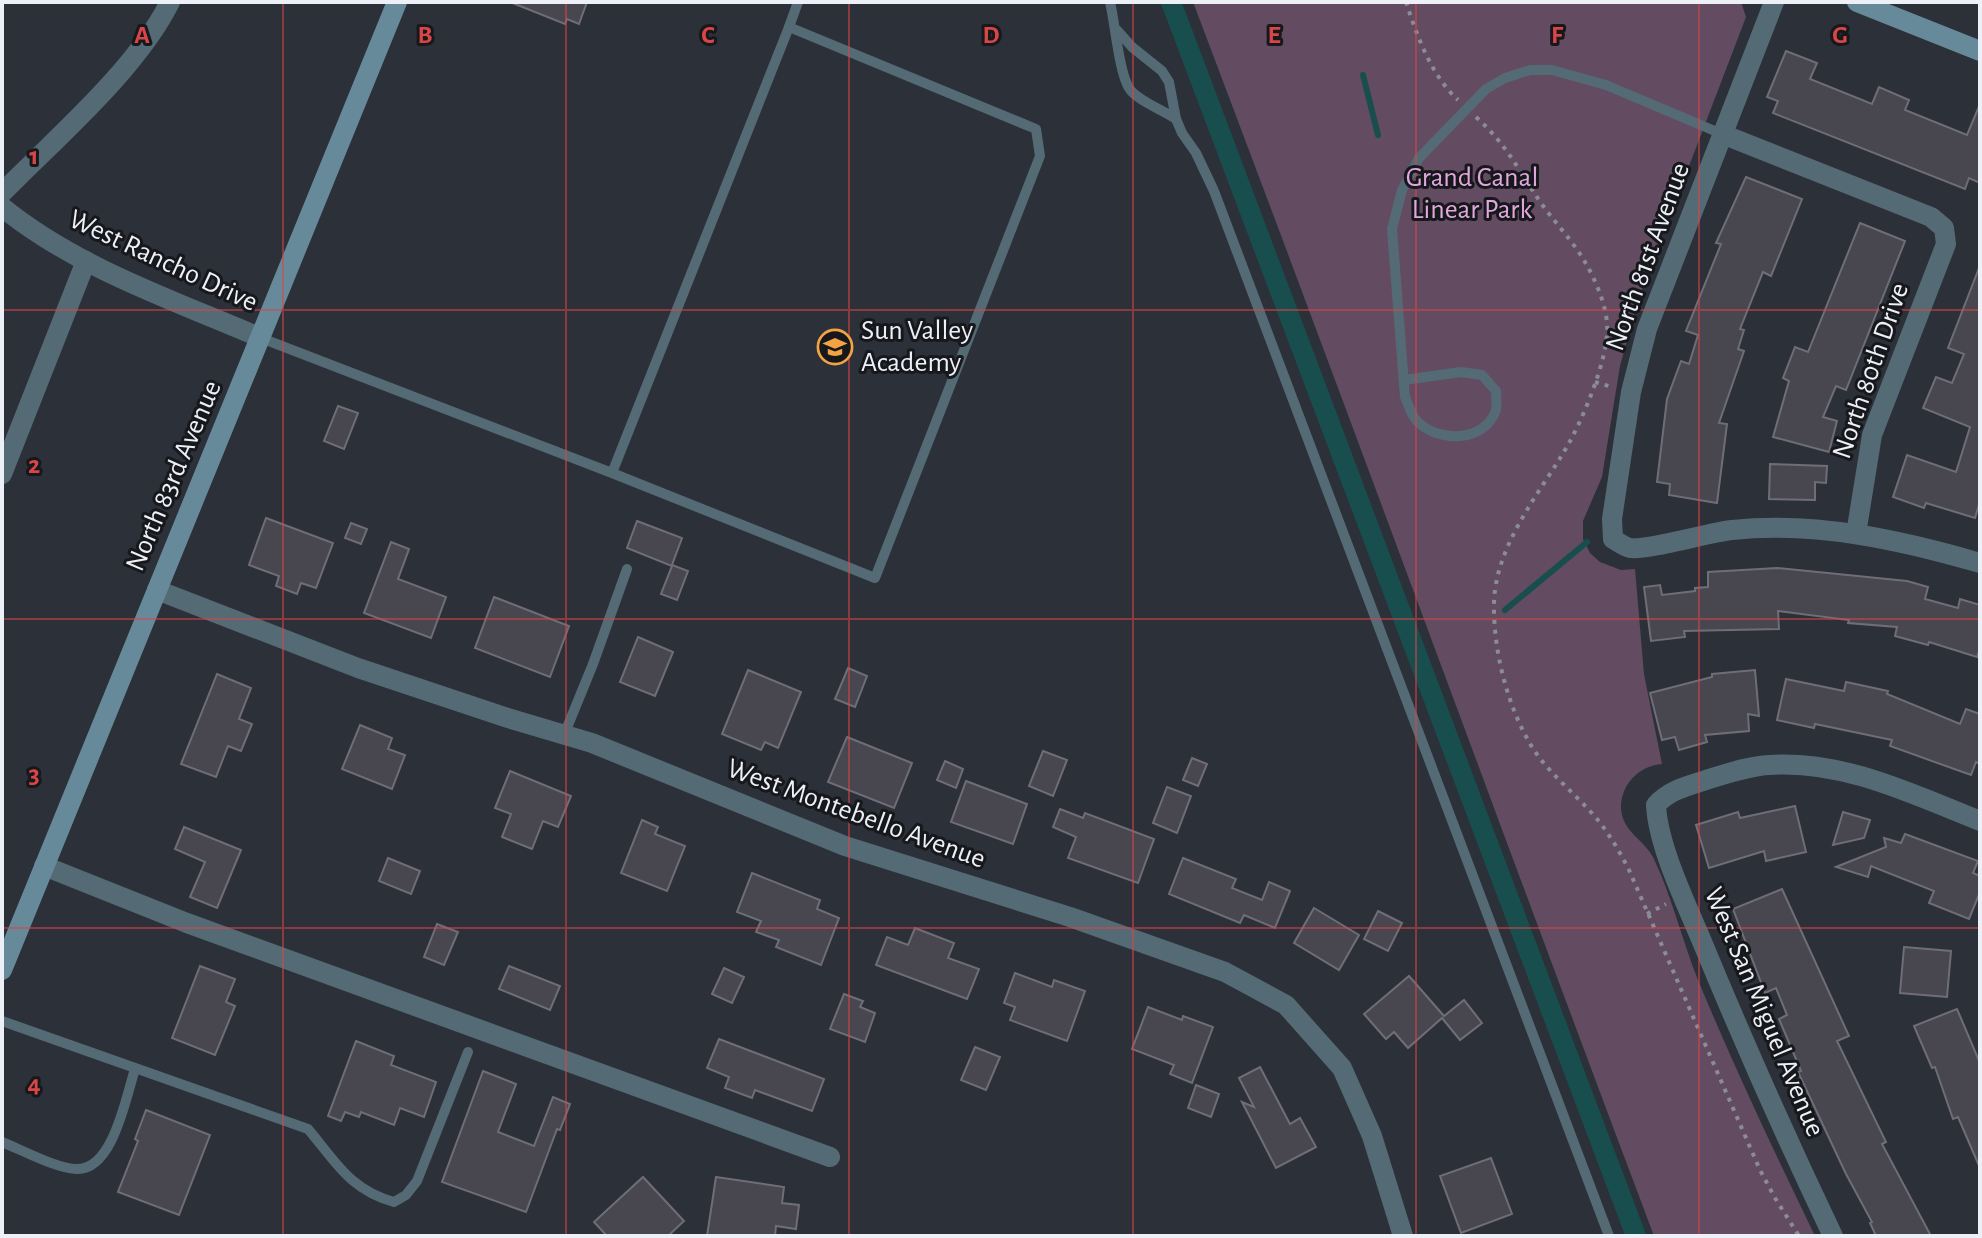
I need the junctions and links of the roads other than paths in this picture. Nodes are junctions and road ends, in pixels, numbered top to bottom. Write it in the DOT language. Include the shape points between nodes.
graph roads {
  1 [pos="170,2"];
  2 [pos="397,2"];
  3 [pos="798,2"];
  4 [pos="1110,2"];
  5 [pos="1774,2"];
  6 [pos="1857,2"];
  7 [pos="789,27"];
  8 [pos="1117,30"];
  9 [pos="1980,51"];
  10 [pos="1176,119"];
  11 [pos="1722,134"];
  12 [pos="2,193"];
  13 [pos="2,207"];
  14 [pos="86,261"];
  15 [pos="261,338"];
  16 [pos="1404,380"];
  17 [pos="612,473"];
  18 [pos="2,474"];
  19 [pos="1856,534"];
  20 [pos="1980,563"];
  21 [pos="627,569"];
  22 [pos="157,590"];
  23 [pos="564,735"];
  24 [pos="1980,821"];
  25 [pos="44,866"];
  26 [pos="2,970"];
  27 [pos="2,1021"];
  28 [pos="468,1052"];
  29 [pos="135,1069"];
  30 [pos="2,1142"];
  31 [pos="830,1157"];
  32 [pos="1403,1236"];
  33 [pos="1609,1236"];
  34 [pos="1833,1236"];
  1 -- 12 [label="street" via="152,36"];
  2 -- 15 [label="main road, North 83rd Avenue"];
  3 -- 7 [label="lane"];
  4 -- 8 [label="lane"];
  5 -- 11 [label="street, North 81st Avenue"];
  6 -- 9 [label="main road"];
  7 -- 17 [label="lane"];
  7 -- 17 [label="lane" via="1036,129 1040,156 875,578"];
  8 -- 10 [label="lane" via="1162,71"];
  8 -- 10 [label="lane" via="1129,89"];
  10 -- 33 [label="lane" via="1231,235"];
  11 -- 16 [label="lane" via="1606,85 1552,70 1530,70 1486,89 1419,158 1402,190 1392,229"];
  11 -- 19 [label="street, North 80th Drive" via="1931,217 1944,228 1946,244 1872,435"];
  11 -- 19 [label="street, North 81st Avenue" via="1647,329 1631,392 1613,539 1631,548 1732,530"];
  13 -- 14 [label="street, West Rancho Drive"];
  14 -- 15 [label="street, West Rancho Drive"];
  14 -- 18 [label="street"];
  15 -- 17 [label="lane"];
  15 -- 22 [label="main road, North 83rd Avenue"];
  16 -- 16 [label="lane" via="1414,419 1455,438 1477,432 1496,409 1496,391 1482,375 1461,372"];
  19 -- 20 [label="street"];
  21 -- 23 [label="lane"];
  22 -- 23 [label="street, West Montebello Avenue" via="358,668"];
  22 -- 25 [label="main road, North 83rd Avenue"];
  23 -- 32 [label="street, West Montebello Avenue" via="845,846 1225,972 1286,1005 1342,1068 1372,1136"];
  24 -- 34 [label="street, West San Miguel Avenue" via="1869,776 1800,764 1737,771 1667,793 1656,805 1689,910"];
  25 -- 26 [label="main road, North 83rd Avenue"];
  25 -- 31 [label="street"];
  27 -- 29 [label="lane"];
  28 -- 29 [label="lane" via="417,1181 394,1202 357,1186 308,1129"];
  29 -- 30 [label="lane" via="109,1146 89,1168 74,1169"];
}
